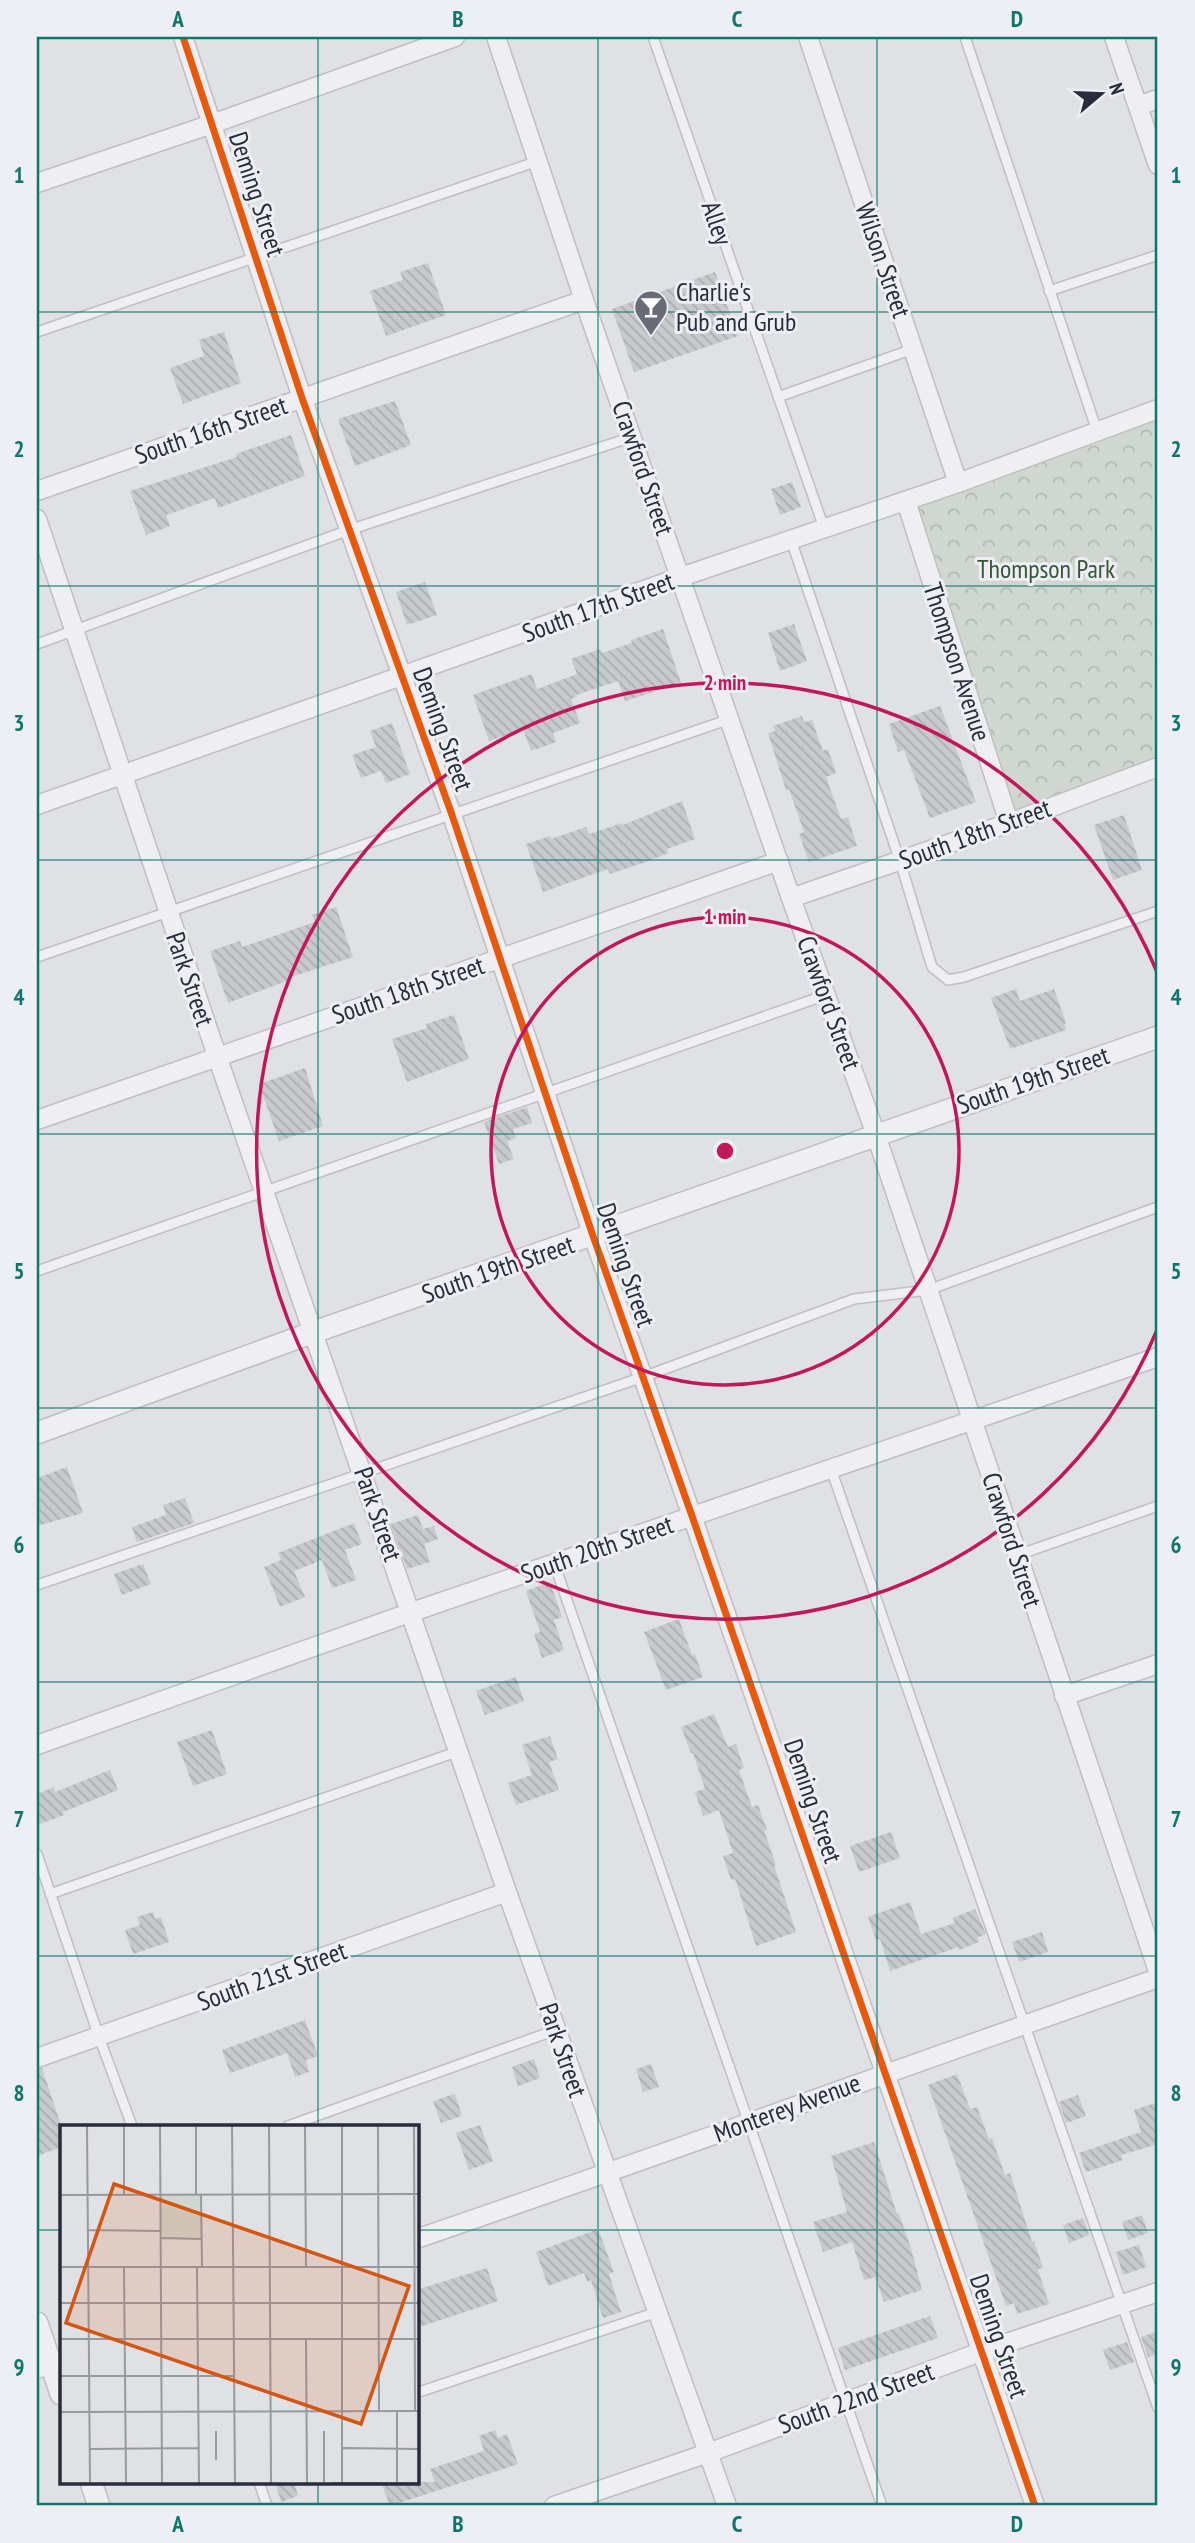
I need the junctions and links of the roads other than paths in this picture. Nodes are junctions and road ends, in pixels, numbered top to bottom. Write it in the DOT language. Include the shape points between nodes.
graph roads {
  1 [pos="183,37"];
  2 [pos="456,37"];
  3 [pos="496,37"];
  4 [pos="653,37"];
  5 [pos="808,37"];
  6 [pos="965,37"];
  7 [pos="1114,37"];
  8 [pos="1158,99"];
  9 [pos="1138,106"];
  10 [pos="212,124"];
  11 [pos="538,161"];
  12 [pos="1158,164"];
  13 [pos="37,183"];
  14 [pos="1158,256"];
  15 [pos="256,258"];
  16 [pos="1049,291"];
  17 [pos="584,300"];
  18 [pos="37,332"];
  19 [pos="913,349"];
  20 [pos="778,397"];
  21 [pos="302,398"];
  22 [pos="1158,409"];
  23 [pos="1097,431"];
  24 [pos="632,437"];
  25 [pos="958,483"];
  26 [pos="37,491"];
  27 [pos="906,500"];
  28 [pos="37,519"];
  29 [pos="824,528"];
  30 [pos="349,530"];
  31 [pos="791,540"];
  32 [pos="681,577"];
  33 [pos="74,631"];
  34 [pos="37,643"];
  35 [pos="402,677"];
  36 [pos="730,719"];
  37 [pos="1158,767"];
  38 [pos="121,776"];
  39 [pos="37,805"];
  40 [pos="452,815"];
  41 [pos="1009,823"];
  42 [pos="779,861"];
  43 [pos="900,861"];
  44 [pos="791,898"];
  45 [pos="1158,911"];
  46 [pos="168,913"];
  47 [pos="37,957"];
  48 [pos="499,958"];
  49 [pos="826,995"];
  50 [pos="1158,1037"];
  51 [pos="217,1056"];
  52 [pos="545,1094"];
  53 [pos="37,1120"];
  54 [pos="876,1135"];
  55 [pos="265,1192"];
  56 [pos="1158,1207"];
  57 [pos="593,1236"];
  58 [pos="37,1271"];
  59 [pos="928,1290"];
  60 [pos="314,1332"];
  61 [pos="1158,1357"];
  62 [pos="643,1377"];
  63 [pos="973,1422"];
  64 [pos="37,1433"];
  65 [pos="831,1469"];
  66 [pos="363,1474"];
  67 [pos="1158,1506"];
  68 [pos="692,1516"];
  69 [pos="1017,1555"];
  70 [pos="554,1563"];
  71 [pos="37,1585"];
  72 [pos="412,1612"];
  73 [pos="1158,1664"];
  74 [pos="1064,1696"];
  75 [pos="37,1745"];
  76 [pos="459,1751"];
  77 [pos="37,1854"];
  78 [pos="507,1892"];
  79 [pos="50,1894"];
  80 [pos="1158,1971"];
  81 [pos="1158,1978"];
  82 [pos="1024,2024"];
  83 [pos="556,2030"];
  84 [pos="99,2037"];
  85 [pos="37,2058"];
  86 [pos="884,2073"];
  87 [pos="747,2123"];
  88 [pos="132,2125"];
  89 [pos="291,2125"];
  90 [pos="607,2174"];
  91 [pos="418,2238"];
  92 [pos="1158,2292"];
  93 [pos="1122,2304"];
  94 [pos="657,2312"];
  95 [pos="37,2323"];
  96 [pos="983,2351"];
  97 [pos="50,2364"];
  98 [pos="60,2391"];
  99 [pos="418,2392"];
  100 [pos="845,2402"];
  101 [pos="1158,2408"];
  102 [pos="708,2453"];
  103 [pos="92,2484"];
  104 [pos="260,2484"];
  105 [pos="99,2506"];
  106 [pos="267,2506"];
  107 [pos="554,2506"];
  108 [pos="727,2506"];
  109 [pos="882,2506"];
  110 [pos="1035,2506"];
  1 -- 10 [label="street, Deming Street"];
  2 -- 10 [label="street"];
  3 -- 11 [label="street, Crawford Street"];
  4 -- 20 [label="lane, Alley"];
  5 -- 19 [label="street, Wilson Street"];
  6 -- 16 [label="lane"];
  7 -- 9 [label="street"];
  8 -- 9 [label="street"];
  9 -- 12 [label="street"];
  10 -- 13 [label="street"];
  10 -- 15 [label="street, Deming Street"];
  11 -- 15 [label="lane"];
  11 -- 17 [label="street, Crawford Street"];
  14 -- 16 [label="lane"];
  15 -- 18 [label="lane"];
  15 -- 21 [label="street, Deming Street"];
  16 -- 23 [label="lane"];
  17 -- 21 [label="street, South 16th Street"];
  17 -- 24 [label="street, Crawford Street"];
  19 -- 20 [label="lane"];
  19 -- 25 [label="street, Wilson Street"];
  20 -- 29 [label="lane, Alley"];
  21 -- 26 [label="street, South 16th Street"];
  21 -- 30 [label="street, Deming Street"];
  22 -- 23 [label="street, South 17th Street"];
  23 -- 25 [label="street, South 17th Street"];
  24 -- 30 [label="lane"];
  24 -- 32 [label="street, Crawford Street"];
  25 -- 27 [label="street, South 17th Street"];
  27 -- 29 [label="street, South 17th Street"];
  27 -- 41 [label="street, Thompson Avenue"];
  28 -- 33 [label="street, Park Street"];
  29 -- 31 [label="street, South 17th Street"];
  30 -- 33 [label="lane"];
  30 -- 35 [label="street, Deming Street"];
  31 -- 32 [label="street, South 17th Street"];
  31 -- 43 [label="lane"];
  32 -- 35 [label="street, South 17th Street"];
  32 -- 36 [label="street, Crawford Street"];
  33 -- 34 [label="lane"];
  33 -- 38 [label="street, Park Street"];
  35 -- 38 [label="street, South 17th Street"];
  35 -- 40 [label="street, Deming Street"];
  36 -- 40 [label="lane"];
  36 -- 42 [label="street, Crawford Street"];
  37 -- 41 [label="street, South 18th Street"];
  38 -- 39 [label="street, South 17th Street"];
  38 -- 46 [label="street, Park Street"];
  40 -- 46 [label="lane"];
  40 -- 48 [label="street, Deming Street"];
  41 -- 43 [label="street, South 18th Street"];
  42 -- 44 [label="street, Crawford Street"];
  42 -- 48 [label="street, South 18th Street"];
  43 -- 44 [label="street, South 18th Street"];
  43 -- 45 [label="lane" via="932,967 948,980"];
  44 -- 49 [label="street, Crawford Street"];
  46 -- 47 [label="lane"];
  46 -- 51 [label="street, Park Street"];
  48 -- 51 [label="street, South 18th Street"];
  48 -- 52 [label="street, Deming Street"];
  49 -- 52 [label="lane"];
  49 -- 54 [label="street, Crawford Street"];
  50 -- 54 [label="street, South 19th Street"];
  51 -- 53 [label="street, South 18th Street"];
  51 -- 55 [label="street, Park Street"];
  52 -- 55 [label="lane"];
  52 -- 57 [label="street, Deming Street"];
  54 -- 57 [label="street, South 19th Street"];
  54 -- 59 [label="street, Crawford Street"];
  55 -- 58 [label="lane"];
  55 -- 60 [label="street, Park Street"];
  56 -- 59 [label="lane"];
  57 -- 60 [label="street, South 19th Street"];
  57 -- 62 [label="street, Deming Street"];
  59 -- 62 [label="lane" via="854,1299"];
  59 -- 63 [label="street, Crawford Street"];
  60 -- 64 [label="street, South 19th Street"];
  60 -- 66 [label="street, Park Street"];
  61 -- 63 [label="street, South 20th Street"];
  62 -- 66 [label="lane"];
  62 -- 68 [label="street, Deming Street"];
  63 -- 65 [label="street, South 20th Street"];
  63 -- 69 [label="street, Crawford Street"];
  65 -- 68 [label="street, South 20th Street"];
  65 -- 82 [label="lane"];
  66 -- 71 [label="lane"];
  66 -- 72 [label="street, Park Street"];
  67 -- 69 [label="lane"];
  68 -- 70 [label="street, South 20th Street"];
  68 -- 86 [label="street, Deming Street"];
  69 -- 74 [label="street, Crawford Street"];
  70 -- 72 [label="street, South 20th Street"];
  70 -- 87 [label="lane"];
  72 -- 75 [label="street, South 20th Street"];
  72 -- 76 [label="street, Park Street"];
  73 -- 74 [label="street"];
  74 -- 80 [label="street, Crawford Street"];
  76 -- 78 [label="street, Park Street"];
  76 -- 79 [label="lane"];
  77 -- 79 [label="lane"];
  78 -- 83 [label="street, Park Street"];
  78 -- 84 [label="street, South 21st Street"];
  79 -- 84 [label="lane"];
  81 -- 82 [label="street, Monterey Avenue"];
  82 -- 86 [label="street, Monterey Avenue"];
  82 -- 93 [label="lane"];
  83 -- 89 [label="lane"];
  83 -- 90 [label="street, Park Street"];
  84 -- 85 [label="street, South 21st Street"];
  84 -- 88 [label="lane"];
  86 -- 87 [label="street, Monterey Avenue"];
  86 -- 96 [label="street, Deming Street"];
  87 -- 90 [label="street, Monterey Avenue"];
  87 -- 100 [label="lane"];
  90 -- 91 [label="street, Monterey Avenue"];
  90 -- 94 [label="street, Park Street"];
  92 -- 93 [label="street, South 22nd Street"];
  93 -- 96 [label="street, South 22nd Street"];
  93 -- 101 [label="lane"];
  94 -- 99 [label="lane"];
  94 -- 102 [label="street, Park Street"];
  95 -- 97 [label="street"];
  96 -- 100 [label="street, South 22nd Street"];
  96 -- 110 [label="street, Deming Street"];
  97 -- 98 [label="street"];
  100 -- 102 [label="street, South 22nd Street"];
  100 -- 109 [label="lane"];
  102 -- 107 [label="street, South 22nd Street"];
  102 -- 108 [label="street, Park Street"];
  103 -- 105 [label="street"];
  104 -- 106 [label="lane"];
}
